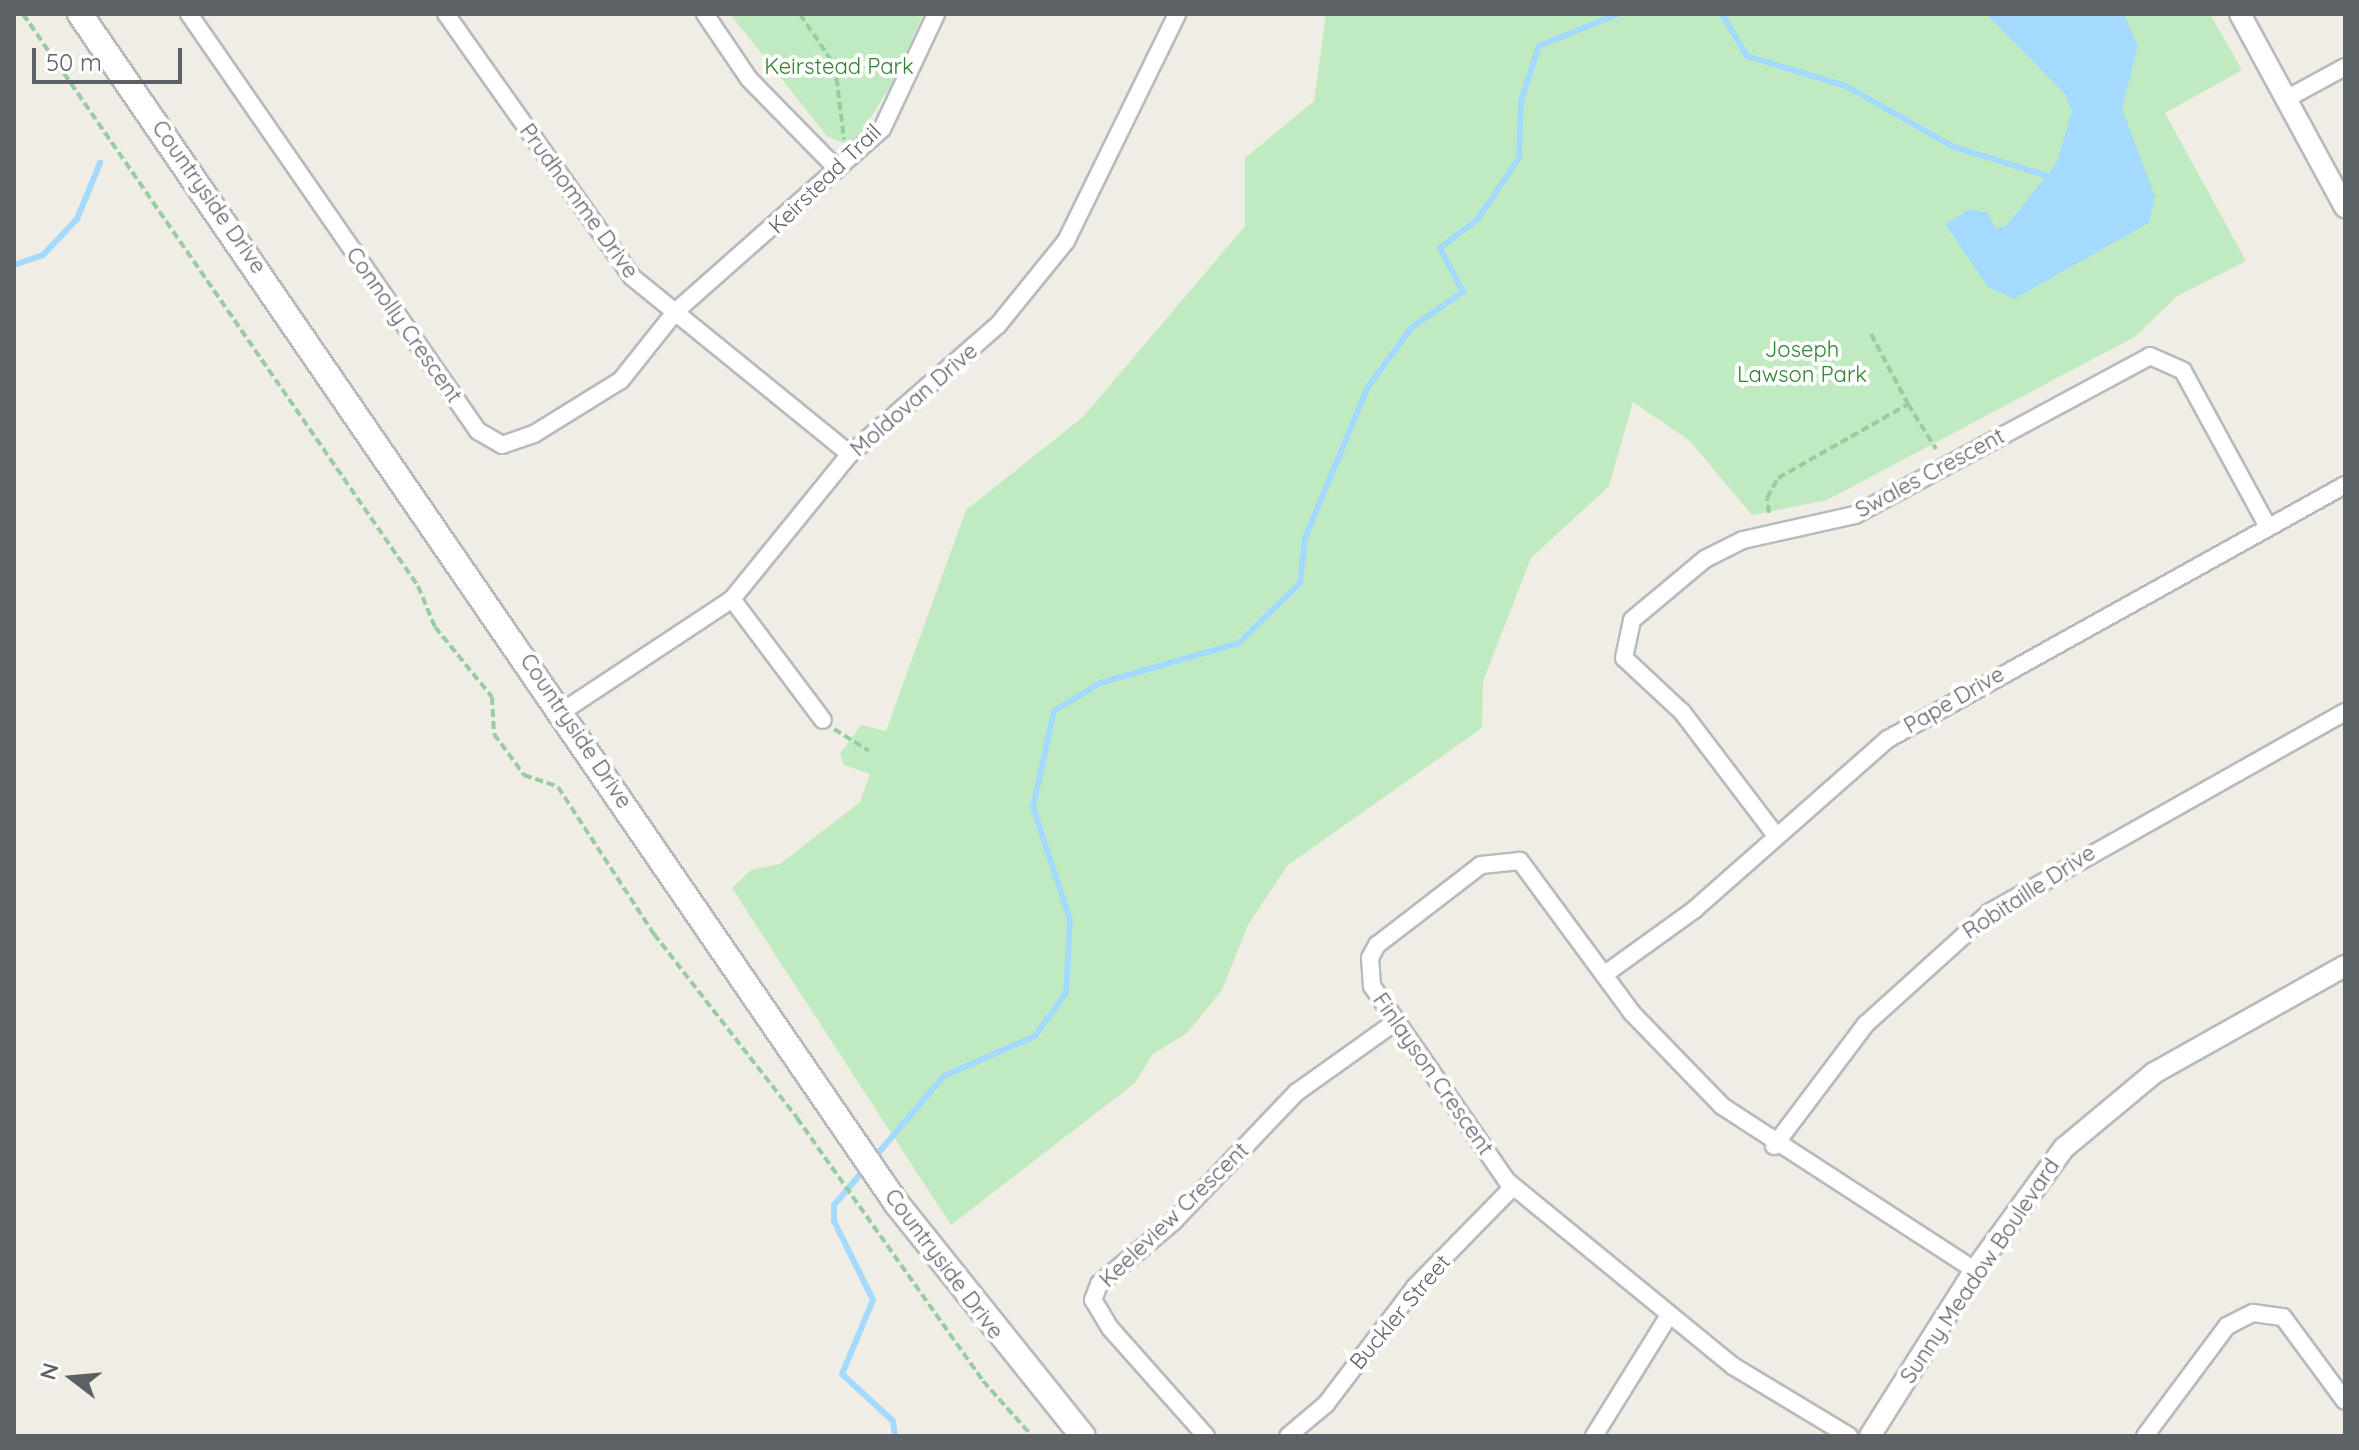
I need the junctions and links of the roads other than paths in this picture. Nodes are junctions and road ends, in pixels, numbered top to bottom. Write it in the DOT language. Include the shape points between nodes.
graph roads {
  1 [pos="82,14"];
  2 [pos="189,14"];
  3 [pos="446,14"];
  4 [pos="705,14"];
  5 [pos="936,14"];
  6 [pos="1177,14"];
  7 [pos="2240,14"];
  8 [pos="2345,67"];
  9 [pos="2286,99"];
  10 [pos="837,169"];
  11 [pos="2345,207"];
  12 [pos="675,312"];
  13 [pos="850,454"];
  14 [pos="2345,485"];
  15 [pos="2268,527"];
  16 [pos="732,599"];
  17 [pos="563,711"];
  18 [pos="2345,712"];
  19 [pos="823,720"];
  20 [pos="1774,833"];
  21 [pos="2345,966"];
  22 [pos="1605,974"];
  23 [pos="1395,1022"];
  24 [pos="1774,1146"];
  25 [pos="1513,1187"];
  26 [pos="1975,1270"];
  27 [pos="1668,1317"];
  28 [pos="2345,1401"];
  29 [pos="1083,1436"];
  30 [pos="1206,1436"];
  31 [pos="1288,1436"];
  32 [pos="1594,1436"];
  33 [pos="1849,1436"];
  34 [pos="1870,1436"];
  35 [pos="2145,1436"];
  1 -- 17 [label="main road, Countryside Drive"];
  2 -- 12 [label="street, Connolly Crescent" via="478,431 502,445 534,434 621,380"];
  3 -- 12 [label="street, Prudhomme Drive" via="599,236"];
  4 -- 10 [label="street" via="749,79"];
  5 -- 10 [label="street, Keirstead Trail" via="882,129"];
  6 -- 13 [label="street, Moldovan Drive" via="1066,241 969,353"];
  7 -- 9 [label="street"];
  8 -- 9 [label="street"];
  9 -- 11 [label="street"];
  10 -- 12 [label="street, Keirstead Trail"];
  12 -- 13 [label="street, Prudhomme Drive"];
  13 -- 16 [label="street, Moldovan Drive"];
  14 -- 15 [label="street, Pape Drive"];
  15 -- 20 [label="street, Pape Drive" via="1929,712 1851,766"];
  15 -- 20 [label="street, Swales Crescent" via="2183,371 2150,356 1855,515 1743,540 1705,559 1632,620 1624,658 1682,712"];
  16 -- 17 [label="street, Moldovan Drive"];
  16 -- 19 [label="street"];
  17 -- 29 [label="main road, Countryside Drive" via="910,1222"];
  18 -- 24 [label="street, Robitaille Drive" via="1990,912 1866,1024"];
  20 -- 22 [label="street, Pape Drive" via="1695,909"];
  21 -- 26 [label="street, Sunny Meadow Boulevard" via="2179,1057 2107,1108 2047,1169"];
  22 -- 23 [label="street, Finlayson Crescent" via="1520,861 1481,865 1370,958 1372,986"];
  22 -- 24 [label="street, Finlayson Crescent" via="1674,1061"];
  23 -- 25 [label="street, Finlayson Crescent"];
  23 -- 30 [label="street, Keeleview Crescent" via="1297,1092 1174,1221 1099,1284 1093,1300 1110,1328"];
  24 -- 26 [label="street, Finlayson Crescent"];
  25 -- 27 [label="street, Finlayson Crescent"];
  25 -- 31 [label="street, Buckler Street" via="1415,1287 1326,1404"];
  26 -- 34 [label="street, Sunny Meadow Boulevard"];
  27 -- 32 [label="street"];
  27 -- 33 [label="street, Finlayson Crescent"];
  28 -- 35 [label="street" via="2283,1317 2253,1313 2227,1326"];
}
